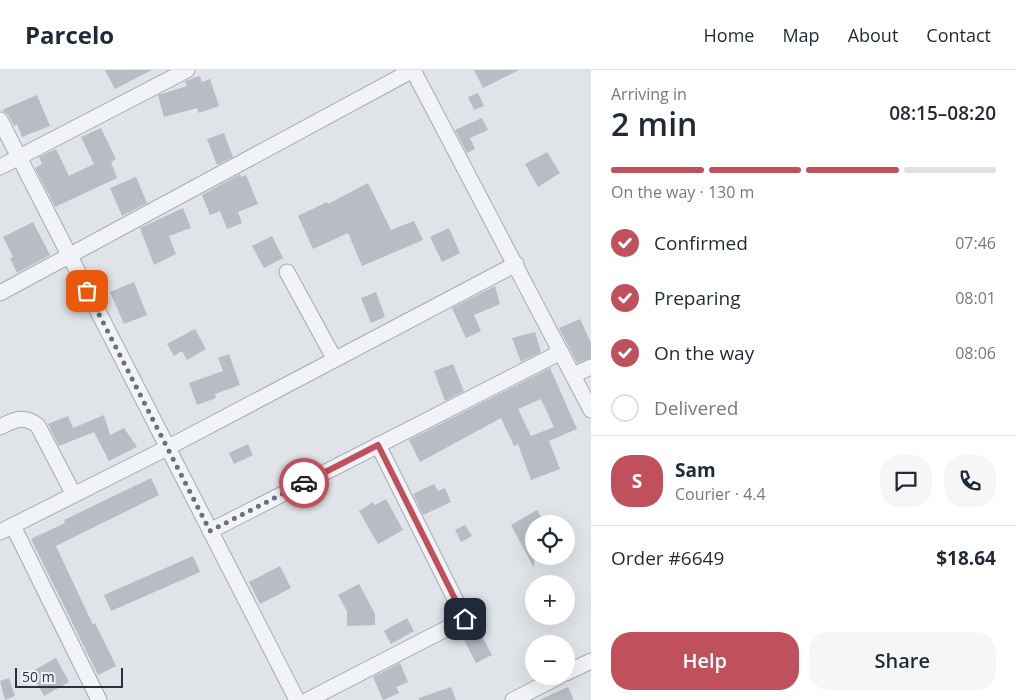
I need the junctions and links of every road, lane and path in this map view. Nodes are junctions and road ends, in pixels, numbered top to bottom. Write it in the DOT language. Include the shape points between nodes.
graph roads {
  1 [pos="186,70"];
  2 [pos="413,70"];
  3 [pos="0,120"];
  4 [pos="19,157"];
  5 [pos="0,167"];
  6 [pos="70,256"];
  7 [pos="516,264"];
  8 [pos="287,272"];
  9 [pos="0,293"];
  10 [pos="561,352"];
  11 [pos="334,358"];
  12 [pos="591,367"];
  13 [pos="573,375"];
  14 [pos="591,410"];
  15 [pos="0,427"];
  16 [pos="378,445"];
  17 [pos="167,448"];
  18 [pos="74,495"];
  19 [pos="6,529"];
  20 [pos="210,531"];
  21 [pos="591,661"];
  22 [pos="575,669"];
  23 [pos="542,685"];
  24 [pos="99,700"];
  25 [pos="297,700"];
  26 [pos="308,700"];
  27 [pos="513,700"];
  1 -- 4 [label="street"];
  2 -- 6 [label="street"];
  2 -- 7 [label="street"];
  3 -- 4 [label="street"];
  4 -- 5 [label="street"];
  4 -- 6 [label="street"];
  6 -- 9 [label="street"];
  6 -- 17 [label="street"];
  7 -- 10 [label="street"];
  7 -- 11 [label="street"];
  8 -- 11 [label="street"];
  10 -- 13 [label="street"];
  10 -- 16 [label="street"];
  11 -- 17 [label="street"];
  12 -- 13 [label="street"];
  13 -- 14 [label="street"];
  15 -- 18 [label="street" via="20,419 34,423"];
  16 -- 20 [label="street"];
  16 -- 26 [label="street" via="465,619"];
  17 -- 18 [label="street"];
  17 -- 20 [label="street"];
  18 -- 19 [label="street"];
  19 -- 24 [label="street"];
  20 -- 25 [label="street"];
  21 -- 22 [label="street"];
  23 -- 27 [label="street"];
}
